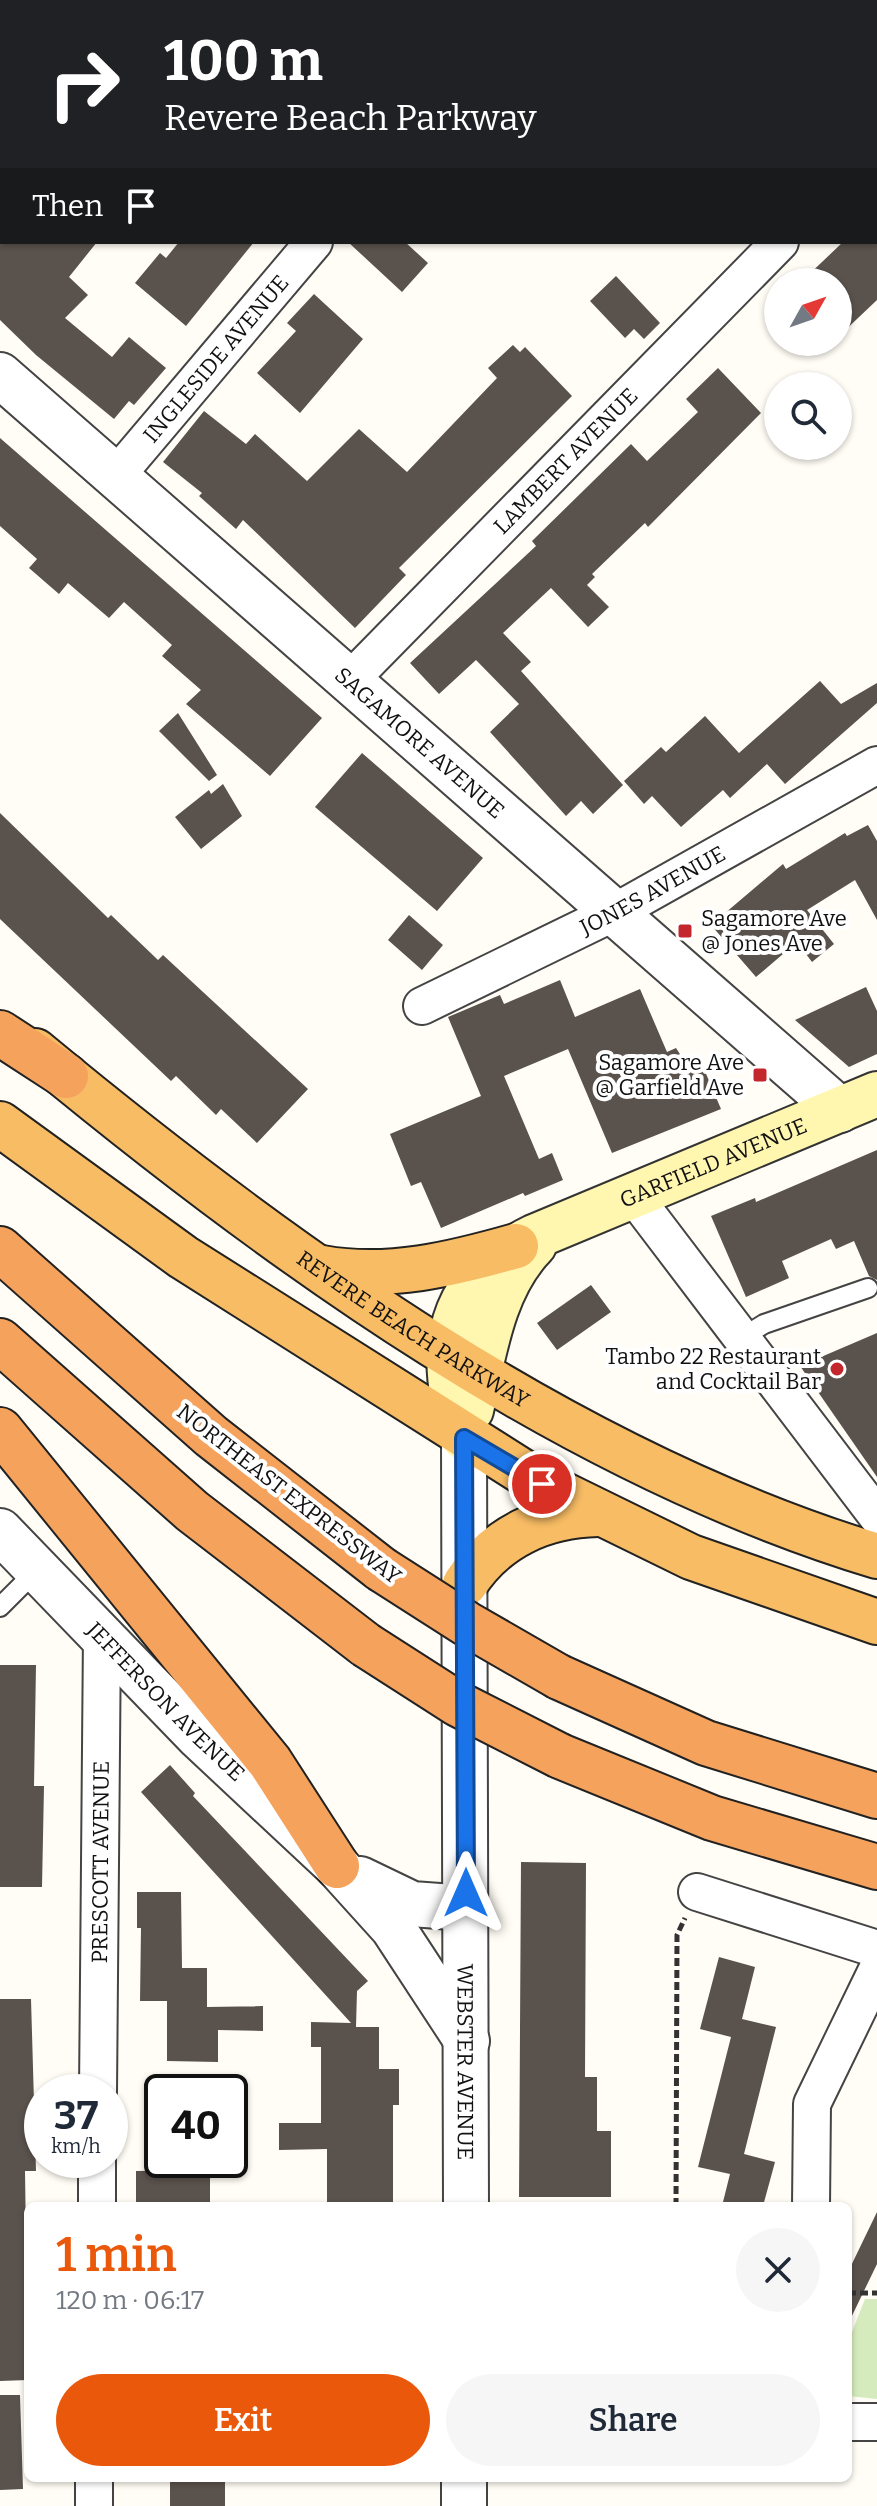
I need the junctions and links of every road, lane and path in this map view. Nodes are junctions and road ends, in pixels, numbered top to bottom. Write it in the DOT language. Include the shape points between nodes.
graph roads {
  1 [pos="312,244"];
  2 [pos="778,244"];
  3 [pos="0,375"];
  4 [pos="116,476"];
  5 [pos="351,679"];
  6 [pos="877,765"];
  7 [pos="617,911"];
  8 [pos="422,1006"];
  9 [pos="0,1020"];
  10 [pos="0,1033"];
  11 [pos="66,1076"];
  12 [pos="858,1102"];
  13 [pos="0,1124"];
  14 [pos="633,1195"];
  15 [pos="534,1238"];
  16 [pos="0,1249"];
  17 [pos="319,1267"];
  18 [pos="868,1288"];
  19 [pos="740,1339"];
  20 [pos="0,1341"];
  21 [pos="464,1363"];
  22 [pos="0,1430"];
  23 [pos="464,1438"];
  24 [pos="598,1514"];
  25 [pos="877,1516"];
  26 [pos="0,1531"];
  27 [pos="877,1556"];
  28 [pos="38,1569"];
  29 [pos="465,1584"];
  30 [pos="0,1607"];
  31 [pos="877,1622"];
  32 [pos="102,1634"];
  33 [pos="877,1796"];
  34 [pos="337,1866"];
  35 [pos="877,1867"];
  36 [pos="697,1892"];
  37 [pos="466,1908"];
  38 [pos="877,1949"];
  39 [pos="877,1970"];
  40 [pos="467,2041"];
  41 [pos="98,2074"];
  42 [pos="97,2178"];
  43 [pos="97,2202"];
  44 [pos="466,2202"];
  45 [pos="676,2202"];
  46 [pos="811,2202"];
  47 [pos="852,2293"];
  48 [pos="877,2293"];
  49 [pos="852,2422"];
  50 [pos="877,2422"];
  51 [pos="94,2482"];
  52 [pos="464,2482"];
  53 [pos="94,2506"];
  54 [pos="464,2506"];
  1 -- 4 [label="street, INGLESIDE AVENUE"];
  2 -- 5 [label="street, LAMBERT AVENUE"];
  3 -- 4 [label="street, SAGAMORE AVENUE"];
  4 -- 5 [label="street, SAGAMORE AVENUE"];
  5 -- 7 [label="street, SAGAMORE AVENUE"];
  6 -- 7 [label="street, JONES AVENUE"];
  7 -- 8 [label="street, JONES AVENUE"];
  7 -- 12 [label="street, SAGAMORE AVENUE"];
  9 -- 11 [label="highway, REVERE BEACH PARKWAY"];
  10 -- 11 [label="highway"];
  11 -- 17 [label="highway, REVERE BEACH PARKWAY"];
  12 -- 14 [label="main road, GARFIELD AVENUE"];
  13 -- 23 [label="highway" via="183,1257"];
  14 -- 15 [label="main road, GARFIELD AVENUE"];
  14 -- 19 [label="street"];
  15 -- 17 [label="highway" via="409,1270 355,1273"];
  15 -- 21 [label="main road, GARFIELD AVENUE" via="487,1266 469,1288 456,1320"];
  16 -- 33 [label="highway, NORTHEAST EXPRESSWAY, bridge" via="211,1436 381,1569 467,1624 559,1677 706,1743"];
  17 -- 21 [label="highway, REVERE BEACH PARKWAY"];
  18 -- 19 [label="lane" via="764,1324"];
  19 -- 25 [label="street"];
  20 -- 35 [label="highway, bridge" via="182,1502 366,1645 458,1704 560,1756 712,1818"];
  21 -- 23 [label="main road, GARFIELD AVENUE"];
  21 -- 27 [label="highway, REVERE BEACH PARKWAY" via="706,1491"];
  22 -- 34 [label="highway" via="270,1762"];
  23 -- 24 [label="highway"];
  23 -- 29 [label="street, WEBSTER AVENUE"];
  24 -- 29 [label="highway" via="534,1525 494,1550"];
  24 -- 31 [label="highway" via="691,1557"];
  26 -- 28 [label="street, JEFFERSON AVENUE"];
  28 -- 30 [label="lane"];
  28 -- 32 [label="street, JEFFERSON AVENUE"];
  29 -- 37 [label="street, WEBSTER AVENUE"];
  32 -- 34 [label="street, JEFFERSON AVENUE" via="199,1737"];
  32 -- 41 [label="street, PRESCOTT AVENUE"];
  34 -- 37 [label="street, JEFFERSON AVENUE" via="412,1904"];
  34 -- 40 [label="street, JEFFERSON AVENUE" via="393,1928"];
  36 -- 38 [label="street"];
  36 -- 45 [label="path" via="677,1935"];
  37 -- 40 [label="street, WEBSTER AVENUE"];
  39 -- 46 [label="street" via="812,2104"];
  40 -- 44 [label="street, WEBSTER AVENUE"];
  42 -- 43 [label="street"];
  47 -- 48 [label="path"];
  49 -- 50 [label="street"];
  51 -- 53 [label="street"];
  52 -- 54 [label="street"];
}
